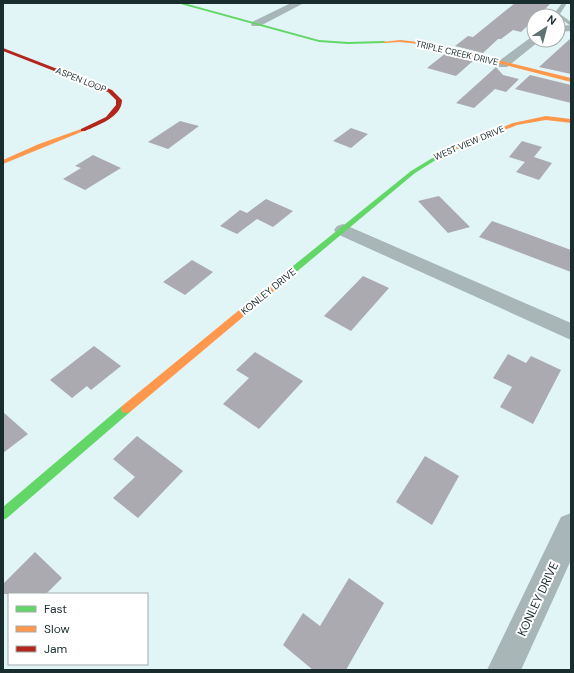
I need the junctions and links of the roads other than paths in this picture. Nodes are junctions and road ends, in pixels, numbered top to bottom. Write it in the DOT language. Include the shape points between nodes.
graph roads {
  1 [pos="179,3"];
  2 [pos="299,3"];
  3 [pos="565,3"];
  4 [pos="256,24"];
  5 [pos="571,24"];
  6 [pos="526,46"];
  7 [pos="3,49"];
  8 [pos="503,64"];
  9 [pos="571,80"];
  10 [pos="571,121"];
  11 [pos="3,162"];
  12 [pos="343,230"];
  13 [pos="571,332"];
  14 [pos="3,514"];
  15 [pos="571,528"];
  16 [pos="504,670"];
  1 -- 4 [label="street, TRIPLE CREEK DRIVE"];
  2 -- 4 [label="street"];
  3 -- 5 [label="lane" via="557,14"];
  4 -- 8 [label="street, TRIPLE CREEK DRIVE" via="319,41 348,43 400,40 428,44"];
  6 -- 8 [label="street"];
  7 -- 11 [label="street, ASPEN LOOP" via="110,91 116,95 119,104 117,110 105,120"];
  8 -- 9 [label="street, TRIPLE CREEK DRIVE"];
  10 -- 12 [label="street, WEST VIEW DRIVE" via="546,118 525,122 443,153 413,172"];
  12 -- 13 [label="street"];
  12 -- 14 [label="street, KONLEY DRIVE" via="204,343"];
  15 -- 16 [label="street, KONLEY DRIVE"];
}
